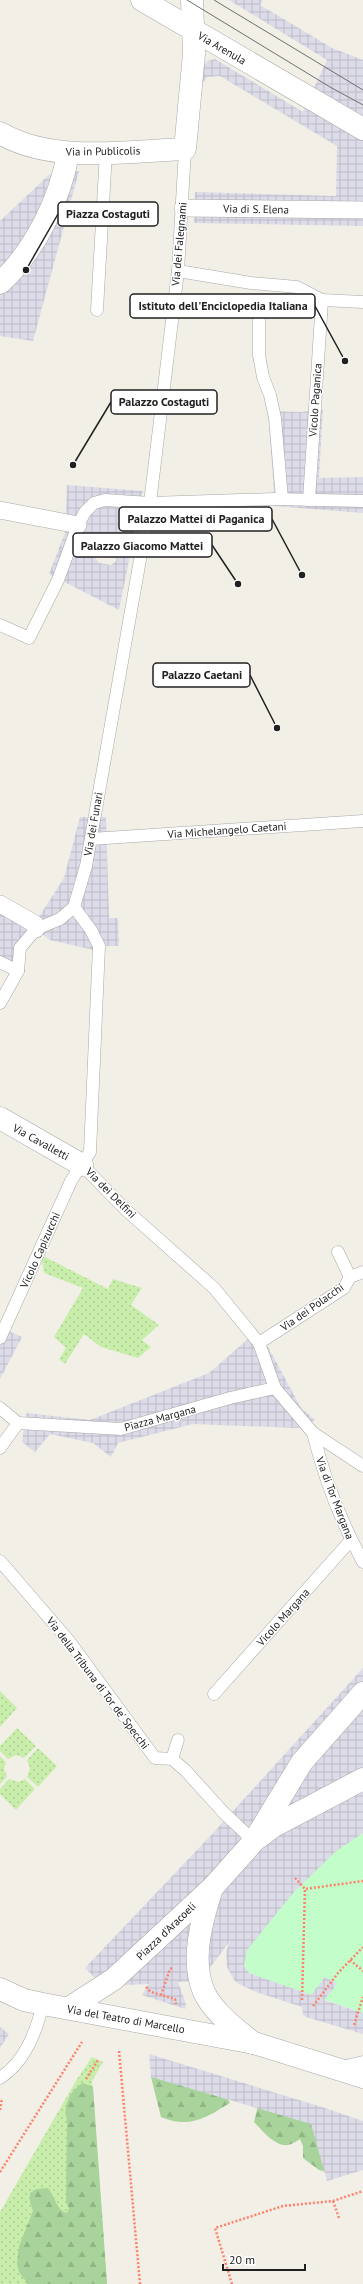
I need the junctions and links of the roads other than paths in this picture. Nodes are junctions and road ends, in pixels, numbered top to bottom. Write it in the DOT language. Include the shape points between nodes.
graph roads {
  1 [pos="142,0"];
  2 [pos="192,0"];
  3 [pos="194,31"];
  4 [pos="363,129"];
  5 [pos="0,133"];
  6 [pos="185,149"];
  7 [pos="106,152"];
  8 [pos="68,154"];
  9 [pos="183,208"];
  10 [pos="363,210"];
  11 [pos="178,271"];
  12 [pos="0,283"];
  13 [pos="322,300"];
  14 [pos="363,302"];
  15 [pos="97,310"];
  16 [pos="259,320"];
  17 [pos="278,499"];
  18 [pos="313,500"];
  19 [pos="363,501"];
  20 [pos="150,503"];
  21 [pos="0,510"];
  22 [pos="78,525"];
  23 [pos="132,613"];
  24 [pos="0,625"];
  25 [pos="363,821"];
  26 [pos="91,839"];
  27 [pos="0,904"];
  28 [pos="74,907"];
  29 [pos="36,929"];
  30 [pos="0,962"];
  31 [pos="18,971"];
  32 [pos="0,1003"];
  33 [pos="0,1118"];
  34 [pos="82,1165"];
  35 [pos="338,1252"];
  36 [pos="363,1272"];
  37 [pos="350,1277"];
  38 [pos="0,1338"];
  39 [pos="259,1343"];
  40 [pos="275,1388"];
  41 [pos="0,1408"];
  42 [pos="18,1422"];
  43 [pos="313,1433"];
  44 [pos="0,1448"];
  45 [pos="363,1466"];
  46 [pos="351,1540"];
  47 [pos="0,1562"];
  48 [pos="363,1562"];
  49 [pos="363,1693"];
  50 [pos="214,1694"];
  51 [pos="178,1740"];
  52 [pos="172,1759"];
  53 [pos="363,1779"];
  54 [pos="254,1841"];
  55 [pos="213,1886"];
  56 [pos="0,1989"];
  57 [pos="43,2004"];
  58 [pos="68,2008"];
  59 [pos="254,2043"];
  60 [pos="363,2062"];
  61 [pos="339,2068"];
  62 [pos="363,2077"];
  63 [pos="0,2078"];
  1 -- 3 [label="street, Via Arenula"];
  2 -- 3 [label="street, Via dei Falegnami"];
  3 -- 4 [label="street, Via Arenula"];
  3 -- 6 [label="street, Via dei Falegnami"];
  5 -- 8 [label="street, Via in Publicolis" via="13,140"];
  6 -- 7 [label="street, Via in Publicolis"];
  6 -- 9 [label="lane, Via dei Falegnami"];
  7 -- 8 [label="street, Via in Publicolis"];
  7 -- 15 [label="lane"];
  8 -- 12 [label="street" via="65,172 43,224"];
  9 -- 10 [label="street, Via di S. Elena"];
  9 -- 11 [label="lane, Via dei Falegnami"];
  11 -- 13 [label="lane" via="251,283 297,287"];
  11 -- 20 [label="lane, Via dei Falegnami"];
  13 -- 14 [label="lane"];
  13 -- 18 [label="lane, Vicolo Paganica"];
  16 -- 17 [label="lane" via="259,355 275,418"];
  17 -- 18 [label="lane"];
  17 -- 20 [label="lane"];
  18 -- 19 [label="lane"];
  20 -- 22 [label="lane" via="105,500 94,503"];
  20 -- 23 [label="lane, Via dei Falegnami"];
  21 -- 22 [label="street"];
  22 -- 24 [label="lane" via="58,580 28,638"];
  23 -- 26 [label="lane, Via dei Funari"];
  25 -- 26 [label="lane, Via Michelangelo Caetani"];
  26 -- 28 [label="lane, Via dei Funari"];
  27 -- 29 [label="street" via="35,924"];
  28 -- 29 [label="lane" via="60,919"];
  28 -- 34 [label="lane, Via dei Delfini" via="99,946 90,1152"];
  29 -- 31 [label="lane" via="20,948"];
  30 -- 31 [label="lane"];
  31 -- 32 [label="lane"];
  33 -- 34 [label="street, Via Cavalletti"];
  34 -- 38 [label="lane, Vicolo Capizucchi" via="71,1181"];
  34 -- 39 [label="lane, Via dei Delfini" via="126,1210 214,1288"];
  35 -- 37 [label="lane"];
  36 -- 37 [label="lane, Via dei Polacchi"];
  37 -- 39 [label="lane, Via dei Polacchi" via="344,1288"];
  39 -- 40 [label="lane"];
  40 -- 42 [label="lane, Piazza Margana" via="121,1429"];
  40 -- 43 [label="lane"];
  41 -- 42 [label="lane"];
  42 -- 44 [label="lane"];
  43 -- 45 [label="lane"];
  43 -- 46 [label="lane, Via di Tor Margana" via="321,1465"];
  46 -- 48 [label="lane, Via di Tor Margana"];
  46 -- 50 [label="lane, Vicolo Margana"];
  47 -- 52 [label="lane, Via della Tribuna di Tor de' Specchi" via="68,1641 155,1758"];
  49 -- 54 [label="street, Piazza d'Aracoeli" via="302,1762"];
  51 -- 52 [label="lane"];
  52 -- 54 [label="lane"];
  53 -- 54 [label="street, Piazza d'Aracoeli" via="274,1826"];
  54 -- 55 [label="street, Piazza d'Aracoeli"];
  55 -- 58 [label="street, Piazza d'Aracoeli" via="114,1979"];
  55 -- 59 [label="street, Via del Teatro di Marcello" via="206,1906 199,1945 200,1981 204,1993 214,2007"];
  56 -- 57 [label="street, Via del Teatro di Marcello" via="24,2000"];
  57 -- 58 [label="street, Via del Teatro di Marcello"];
  57 -- 63 [label="lane" via="27,2048 13,2068"];
  58 -- 59 [label="street, Via del Teatro di Marcello"];
  59 -- 61 [label="street, Via del Teatro di Marcello"];
  60 -- 61 [label="lane"];
  61 -- 62 [label="street, Via del Teatro di Marcello"];
}
